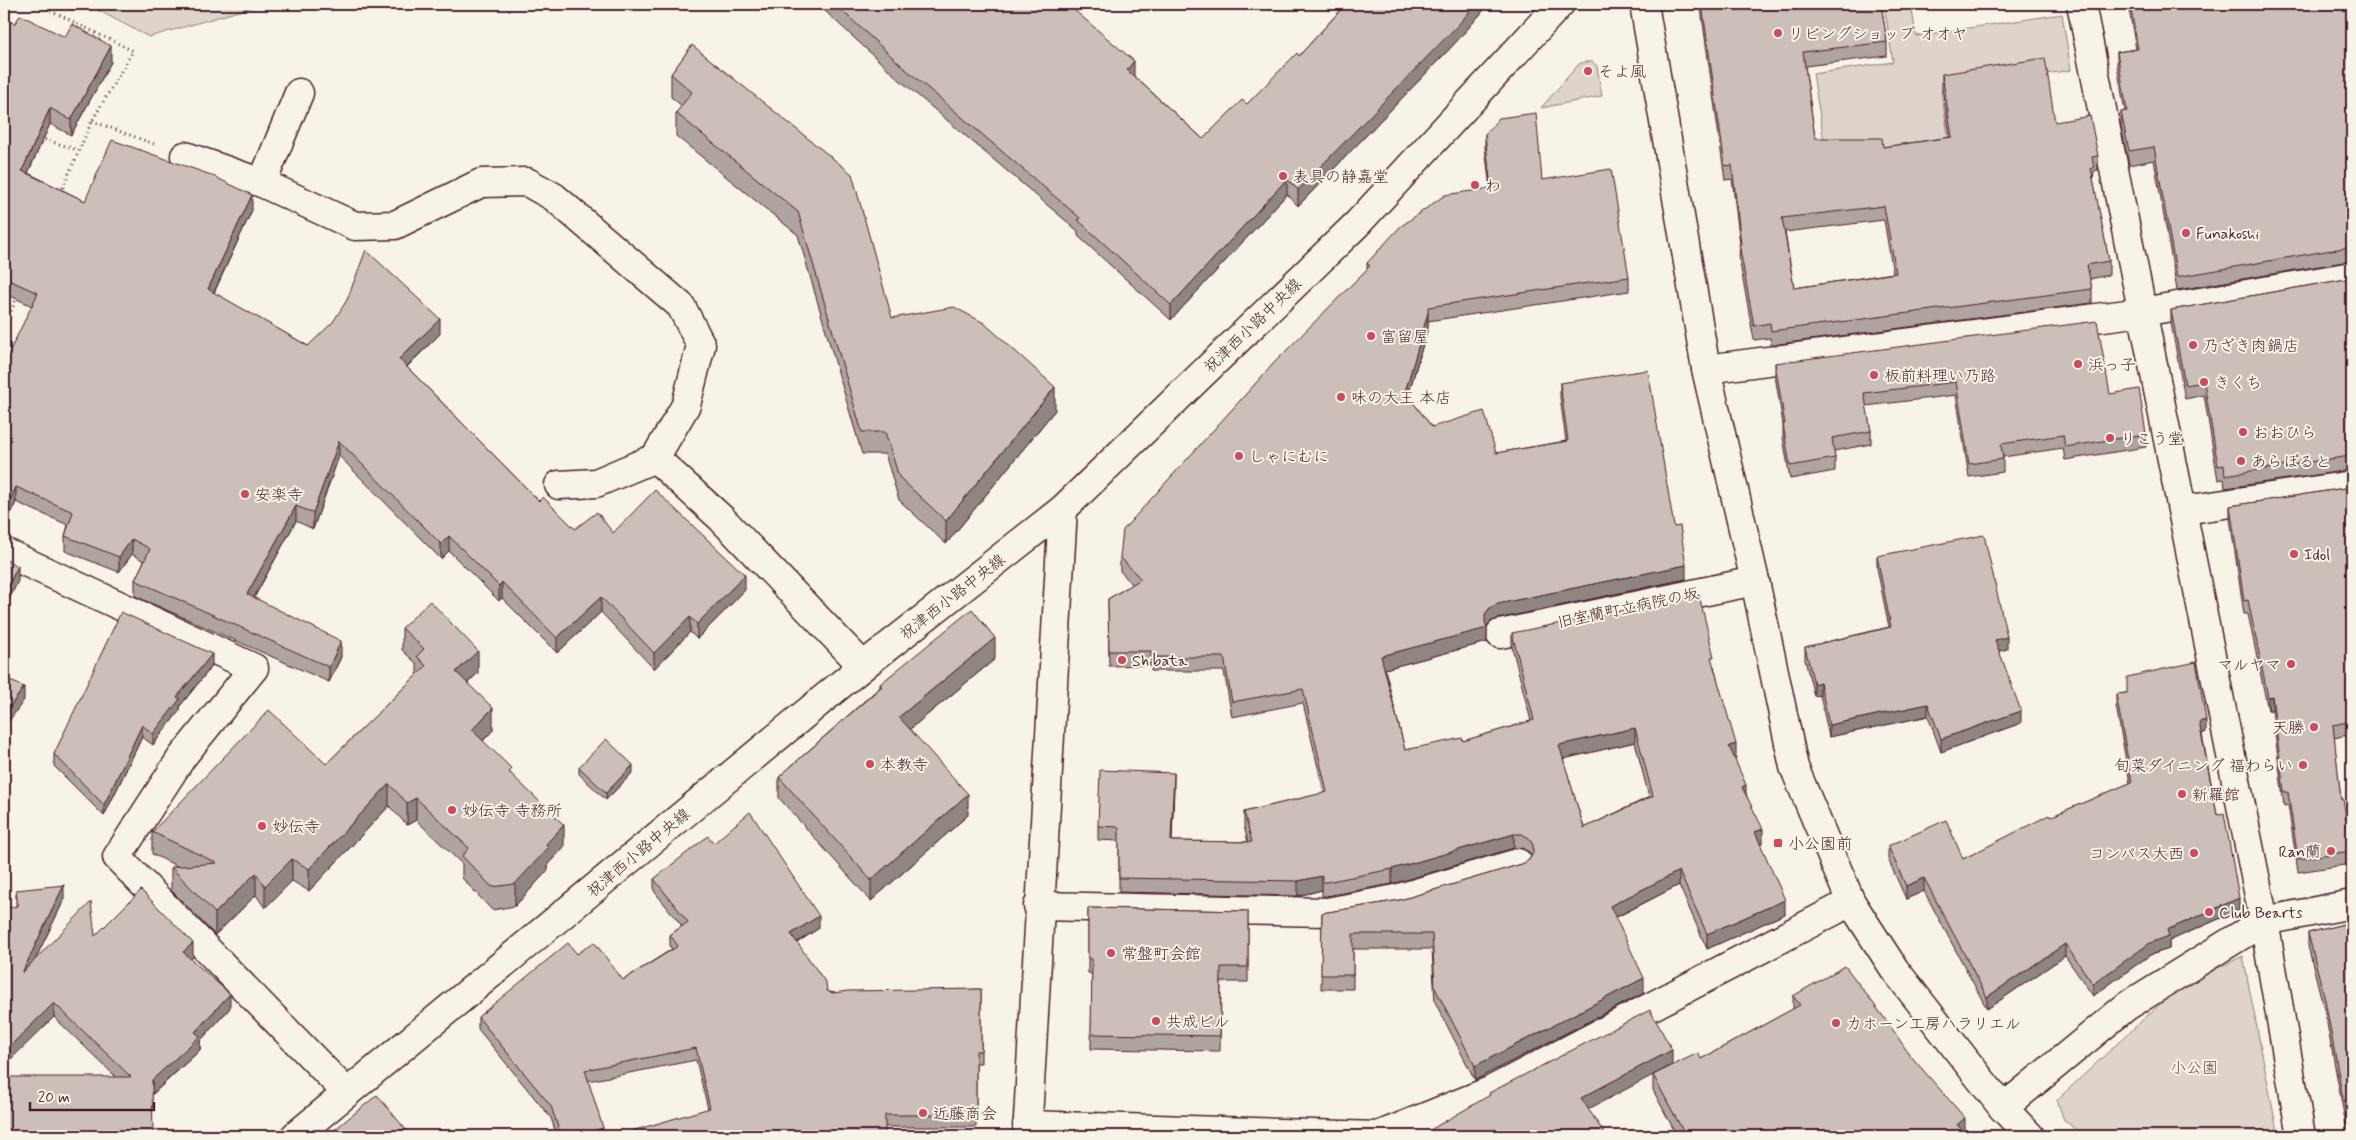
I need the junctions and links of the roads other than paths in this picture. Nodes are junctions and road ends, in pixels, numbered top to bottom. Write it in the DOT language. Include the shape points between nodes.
graph roads {
  1 [pos="1560,4"];
  2 [pos="1644,4"];
  3 [pos="2081,4"];
  4 [pos="299,93"];
  5 [pos="185,156"];
  6 [pos="262,183"];
  7 [pos="2352,276"];
  8 [pos="2142,312"];
  9 [pos="1706,369"];
  10 [pos="655,458"];
  11 [pos="559,485"];
  12 [pos="2352,485"];
  13 [pos="1063,509"];
  14 [pos="2184,510"];
  15 [pos="4,552"];
  16 [pos="1755,581"];
  17 [pos="1500,634"];
  18 [pos="864,666"];
  19 [pos="1518,863"];
  20 [pos="1851,902"];
  21 [pos="2352,904"];
  22 [pos="1038,906"];
  23 [pos="2264,920"];
  24 [pos="347,1093"];
  25 [pos="2003,1108"];
  26 [pos="1027,1131"];
  27 [pos="295,1136"];
  28 [pos="2030,1136"];
  29 [pos="2301,1136"];
  1 -- 13 [label="street, 祝津西小路中央線" via="1357,224"];
  2 -- 9 [label="street"];
  3 -- 8 [label="street"];
  4 -- 6 [label="street"];
  5 -- 6 [label="street"];
  6 -- 10 [label="street" via="356,226 395,225 481,183 527,182 554,197 681,306 701,344 686,405"];
  7 -- 8 [label="street"];
  8 -- 9 [label="street"];
  8 -- 14 [label="street"];
  9 -- 16 [label="street"];
  10 -- 11 [label="street" via="596,483"];
  10 -- 18 [label="street" via="721,518"];
  12 -- 14 [label="street"];
  13 -- 18 [label="street, 祝津西小路中央線"];
  13 -- 22 [label="street"];
  14 -- 23 [label="street"];
  15 -- 24 [label="street" via="254,668 182,757 116,857"];
  16 -- 17 [label="street, 旧室蘭町立病院の坂"];
  16 -- 20 [label="street" via="1794,767"];
  18 -- 24 [label="street, 祝津西小路中央線"];
  19 -- 22 [label="street" via="1396,899 1327,912"];
  20 -- 25 [label="street" via="1895,970"];
  20 -- 26 [label="street" via="1490,1092 1378,1136"];
  21 -- 23 [label="street"];
  22 -- 26 [label="street"];
  23 -- 25 [label="street" via="2127,1006"];
  23 -- 29 [label="street"];
  24 -- 27 [label="street, 祝津西小路中央線"];
  25 -- 28 [label="street"];
}
